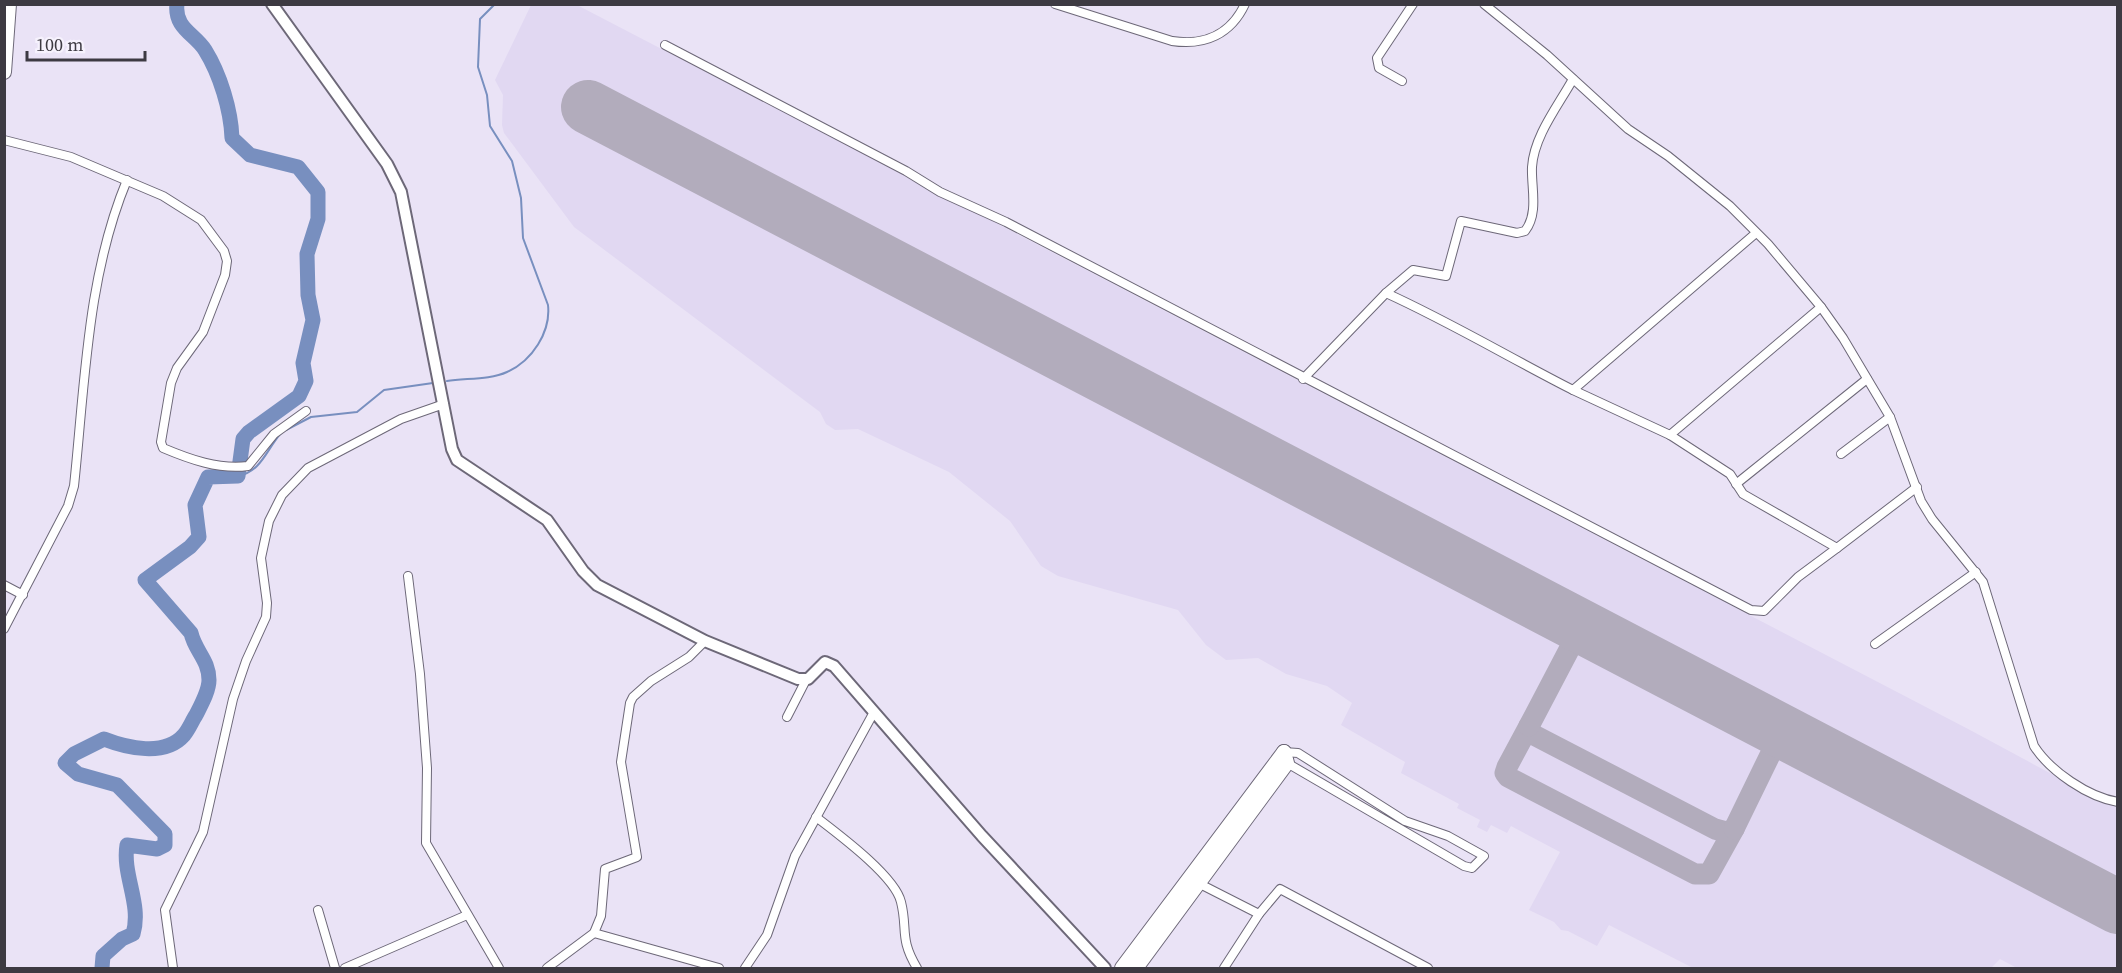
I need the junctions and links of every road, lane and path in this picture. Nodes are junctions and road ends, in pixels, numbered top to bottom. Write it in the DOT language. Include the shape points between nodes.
graph roads {
  1 [pos="9,4"];
  2 [pos="272,4"];
  3 [pos="1055,4"];
  4 [pos="1245,4"];
  5 [pos="1413,4"];
  6 [pos="1484,4"];
  7 [pos="665,45"];
  8 [pos="4,72"];
  9 [pos="1573,79"];
  10 [pos="1402,81"];
  11 [pos="4,140"];
  12 [pos="127,180"];
  13 [pos="1756,233"];
  14 [pos="1386,293"];
  15 [pos="1821,307"];
  16 [pos="1303,379"];
  17 [pos="1867,379"];
  18 [pos="1573,390"];
  19 [pos="444,404"];
  20 [pos="306,411"];
  21 [pos="1890,417"];
  22 [pos="1670,435"];
  23 [pos="1841,454"];
  24 [pos="1736,484"];
  25 [pos="1917,488"];
  26 [pos="1837,548"];
  27 [pos="1976,572"];
  28 [pos="408,576"];
  29 [pos="4,585"];
  30 [pos="22,595"];
  31 [pos="4,629"];
  32 [pos="705,641"];
  33 [pos="1875,644"];
  34 [pos="806,680"];
  35 [pos="874,712"];
  36 [pos="787,717"];
  37 [pos="1285,757"];
  38 [pos="2118,802"];
  39 [pos="816,817"];
  40 [pos="1198,883"];
  41 [pos="318,910"];
  42 [pos="1259,914"];
  43 [pos="466,915"];
  44 [pos="1160,926"];
  45 [pos="594,933"];
  46 [pos="173,969"];
  47 [pos="335,969"];
  48 [pos="345,969"];
  49 [pos="499,969"];
  50 [pos="548,969"];
  51 [pos="719,969"];
  52 [pos="745,969"];
  53 [pos="916,969"];
  54 [pos="1105,969"];
  55 [pos="1122,969"];
  56 [pos="1136,969"];
  57 [pos="1224,969"];
  58 [pos="1428,969"];
  1 -- 8 [label="highway"];
  2 -- 19 [label="street" via="396,181 406,208"];
  3 -- 4 [label="street" via="1173,41 1192,43 1224,31"];
  5 -- 10 [label="street" via="1377,58 1379,68"];
  6 -- 9 [label="street"];
  7 -- 16 [label="street"];
  9 -- 13 [label="street" via="1628,129 1731,206"];
  9 -- 14 [label="street" via="1534,151 1531,218 1525,231 1517,233 1461,221 1446,276 1413,270"];
  11 -- 12 [label="street" via="71,157"];
  12 -- 20 [label="street" via="163,196 201,220 227,261 206,325 171,383 163,448 229,468 248,466 274,434"];
  12 -- 30 [label="street" via="109,228 94,294 74,486 63,519"];
  13 -- 15 [label="street"];
  13 -- 18 [label="street"];
  14 -- 16 [label="street"];
  14 -- 18 [label="street" via="1466,330"];
  15 -- 17 [label="street"];
  15 -- 22 [label="street"];
  16 -- 26 [label="street" via="1756,612 1764,611 1798,577"];
  17 -- 21 [label="street"];
  17 -- 24 [label="street"];
  18 -- 22 [label="street"];
  19 -- 32 [label="street" via="452,449 465,466 547,520 597,585"];
  19 -- 46 [label="street" via="401,419 308,468 282,495 269,521 261,558 266,617 233,699 203,832 166,903"];
  21 -- 23 [label="street"];
  21 -- 25 [label="street"];
  22 -- 24 [label="street" via="1718,465"];
  24 -- 26 [label="street" via="1743,495"];
  25 -- 26 [label="street"];
  25 -- 27 [label="street" via="1932,519"];
  27 -- 33 [label="street"];
  27 -- 38 [label="street" via="1987,593 2034,746 2041,757 2068,778 2099,797"];
  28 -- 43 [label="street" via="426,756 426,843"];
  29 -- 30 [label="street"];
  30 -- 31 [label="street"];
  32 -- 34 [label="street"];
  32 -- 45 [label="street" via="689,657 651,681 630,703 621,762 638,854 604,871 601,916"];
  34 -- 35 [label="street" via="825,662 829,663"];
  34 -- 36 [label="street"];
  35 -- 39 [label="street"];
  35 -- 54 [label="street"];
  37 -- 37 [label="street" via="1298,753 1405,821 1448,836 1484,856 1472,868 1464,866"];
  37 -- 40 [label="highway"];
  37 -- 44 [label="highway"];
  39 -- 52 [label="street" via="795,856 767,935"];
  39 -- 53 [label="street" via="856,848 896,889 904,941"];
  40 -- 42 [label="street"];
  40 -- 44 [label="highway"];
  41 -- 47 [label="street"];
  42 -- 57 [label="street"];
  42 -- 58 [label="street" via="1280,888"];
  43 -- 48 [label="street"];
  43 -- 49 [label="street"];
  44 -- 55 [label="highway"];
  44 -- 56 [label="highway"];
  45 -- 50 [label="street"];
  45 -- 51 [label="street"];
}
